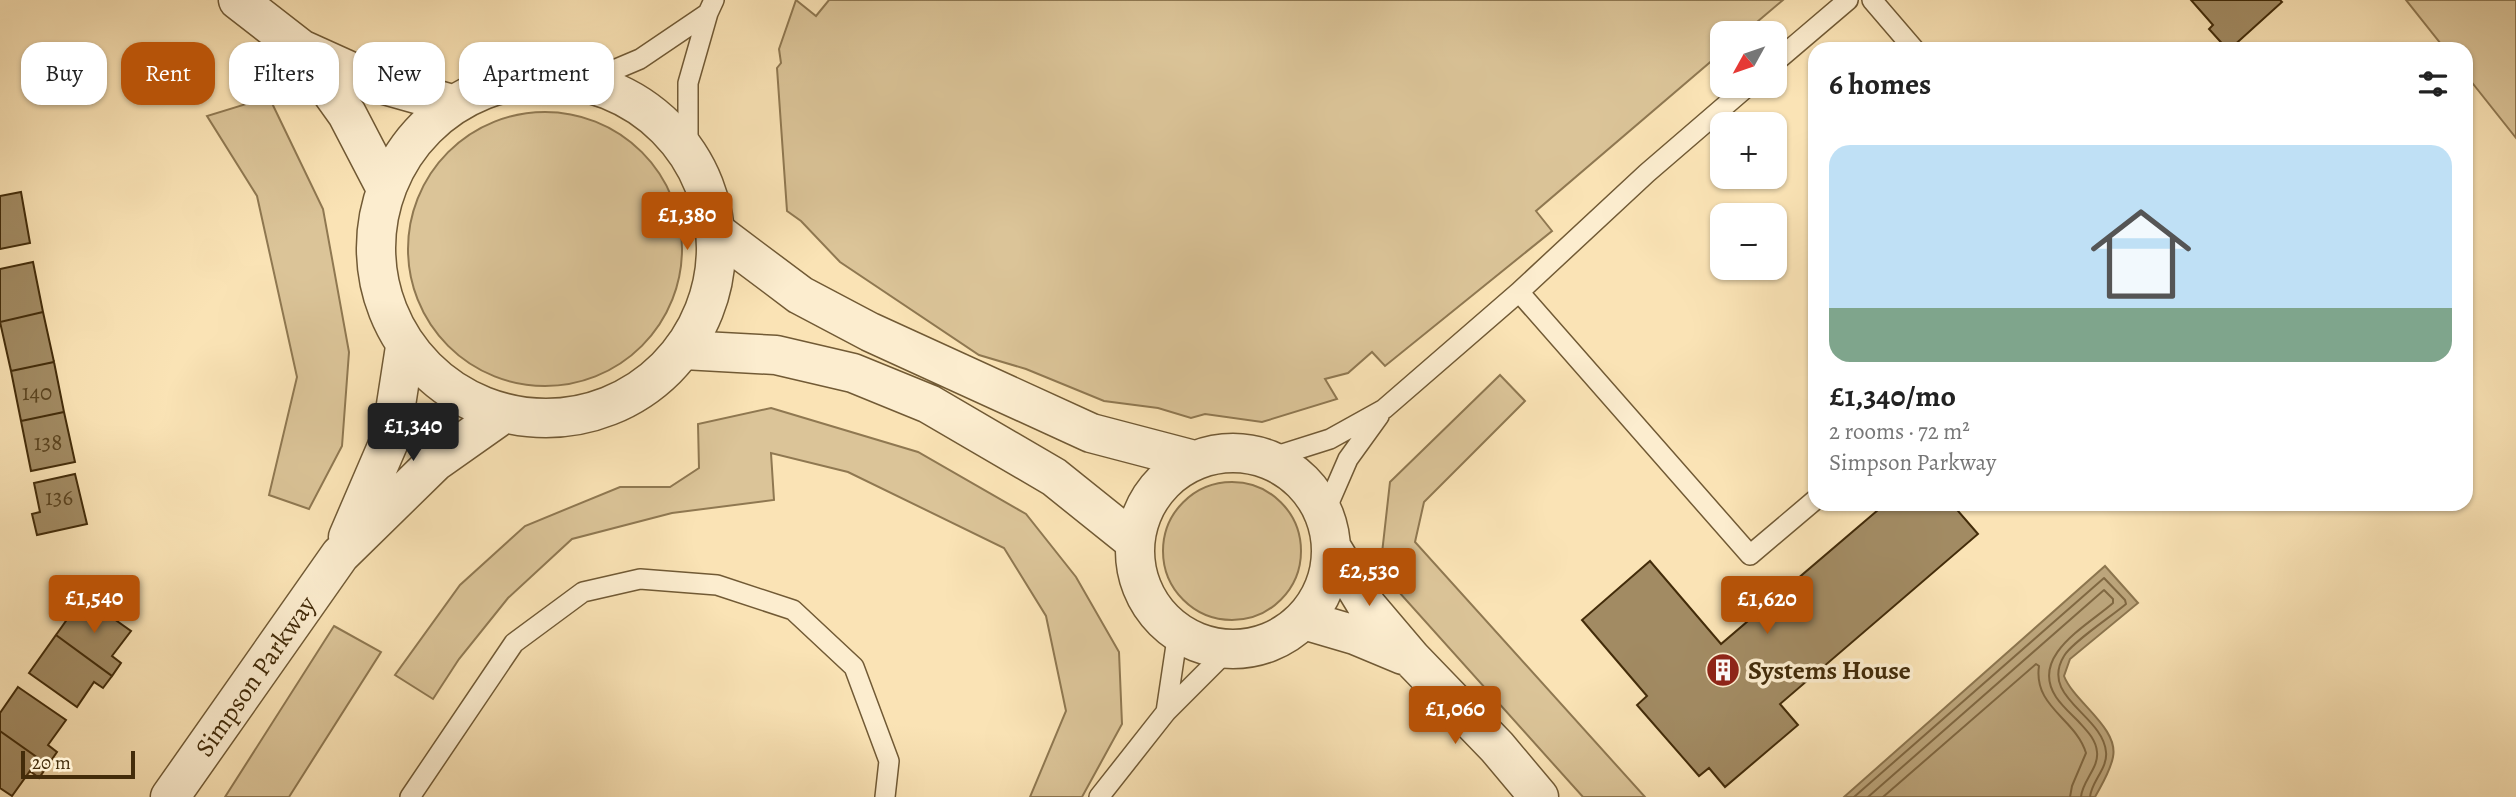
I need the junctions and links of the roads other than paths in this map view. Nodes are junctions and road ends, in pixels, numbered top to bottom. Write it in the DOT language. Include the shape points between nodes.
graph roads {
  1 [pos="238,0"];
  2 [pos="1848,0"];
  3 [pos="1872,0"];
  4 [pos="711,7"];
  5 [pos="292,42"];
  6 [pos="1908,42"];
  7 [pos="1787,52"];
  8 [pos="339,66"];
  9 [pos="614,70"];
  10 [pos="614,93"];
  11 [pos="1734,98"];
  12 [pos="459,101"];
  13 [pos="339,103"];
  14 [pos="452,104"];
  15 [pos="688,152"];
  16 [pos="385,187"];
  17 [pos="720,235"];
  18 [pos="1519,292"];
  19 [pos="405,347"];
  20 [pos="684,350"];
  21 [pos="1384,409"];
  22 [pos="503,414"];
  23 [pos="1270,458"];
  24 [pos="1194,460"];
  25 [pos="1808,506"];
  26 [pos="1325,512"];
  27 [pos="1135,542"];
  28 [pos="1333,550"];
  29 [pos="340,555"];
  30 [pos="1304,620"];
  31 [pos="1178,632"];
  32 [pos="1229,649"];
  33 [pos="1412,659"];
  34 [pos="1166,712"];
  35 [pos="170,797"];
  36 [pos="410,797"];
  37 [pos="885,797"];
  38 [pos="1099,797"];
  39 [pos="1539,797"];
  1 -- 5 [label="street"];
  2 -- 7 [label="lane"];
  3 -- 6 [label="lane"];
  4 -- 9 [label="lane" via="640,59"];
  4 -- 15 [label="lane" via="688,83"];
  8 -- 14 [label="street" via="374,82"];
  10 -- 15 [label="street" via="645,108"];
  11 -- 18 [label="lane"];
  12 -- 14 [label="street"];
  13 -- 16 [label="street"];
  14 -- 16 [label="street" via="411,140"];
  15 -- 17 [label="street" via="709,195"];
  16 -- 19 [label="street" via="374,242 377,269 381,297"];
  17 -- 20 [label="street" via="710,298"];
  17 -- 24 [label="street" via="800,295 870,332 1091,433"];
  18 -- 21 [label="lane"];
  18 -- 25 [label="lane" via="1750,555"];
  19 -- 22 [label="street" via="448,389"];
  19 -- 29 [label="street, Simpson Parkway" via="391,437"];
  20 -- 22 [label="street" via="648,386 604,410 554,420"];
  20 -- 27 [label="street" via="776,355 853,373 929,404 1054,477"];
  21 -- 23 [label="lane" via="1330,439"];
  21 -- 26 [label="lane" via="1348,459"];
  22 -- 29 [label="street, Simpson Parkway" via="435,462"];
  23 -- 24 [label="street" via="1232,452"];
  23 -- 26 [label="street" via="1303,480"];
  24 -- 27 [label="street" via="1154,493 1139,522"];
  26 -- 28 [label="street"];
  27 -- 31 [label="street" via="1136,568 1145,593"];
  28 -- 30 [label="street" via="1325,588"];
  28 -- 33 [label="street" via="1367,606"];
  29 -- 35 [label="street, Simpson Parkway"];
  30 -- 32 [label="street" via="1282,637 1256,647"];
  30 -- 33 [label="street" via="1356,635"];
  31 -- 32 [label="street" via="1202,644"];
  31 -- 34 [label="lane"];
  32 -- 34 [label="lane"];
  33 -- 39 [label="street"];
  34 -- 38 [label="lane"];
  36 -- 37 [label="lane" via="514,643 583,592 640,579 717,585 793,610 854,667 888,761"];
}
